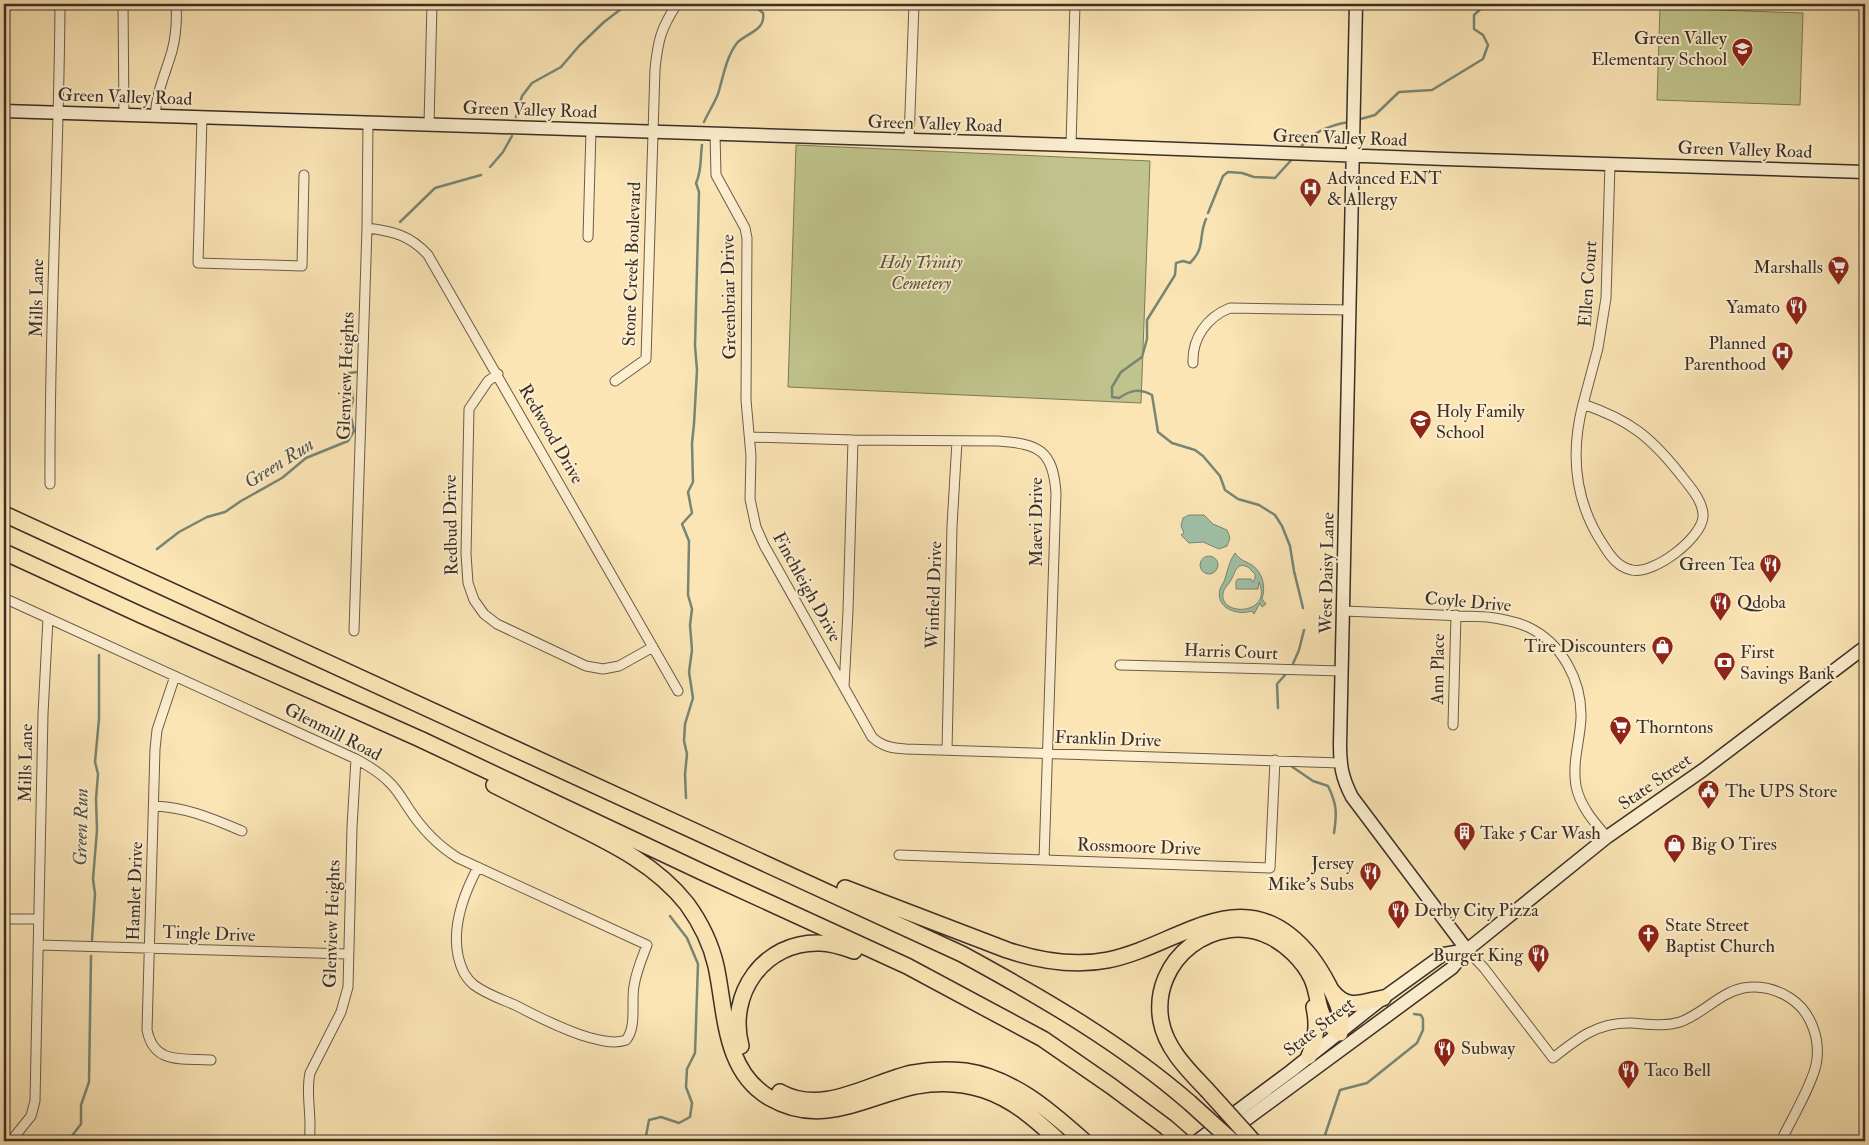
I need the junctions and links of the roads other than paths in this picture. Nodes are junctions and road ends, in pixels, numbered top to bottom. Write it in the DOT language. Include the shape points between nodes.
graph roads {
  1 [pos="60,4"];
  2 [pos="124,4"];
  3 [pos="176,4"];
  4 [pos="432,4"];
  5 [pos="677,4"];
  6 [pos="914,4"];
  7 [pos="1075,4"];
  8 [pos="1356,4"];
  9 [pos="4,111"];
  10 [pos="58,113"];
  11 [pos="124,115"];
  12 [pos="156,116"];
  13 [pos="202,117"];
  14 [pos="368,122"];
  15 [pos="429,124"];
  16 [pos="591,130"];
  17 [pos="653,132"];
  18 [pos="715,134"];
  19 [pos="909,140"];
  20 [pos="1071,145"];
  21 [pos="1351,156"];
  22 [pos="1610,164"];
  23 [pos="1865,172"];
  24 [pos="304,175"];
  25 [pos="367,228"];
  26 [pos="588,237"];
  27 [pos="1350,310"];
  28 [pos="1193,363"];
  29 [pos="498,374"];
  30 [pos="615,381"];
  31 [pos="1584,404"];
  32 [pos="750,437"];
  33 [pos="853,440"];
  34 [pos="957,441"];
  35 [pos="50,484"];
  36 [pos="4,514"];
  37 [pos="4,552"];
  38 [pos="4,598"];
  39 [pos="1344,611"];
  40 [pos="1456,615"];
  41 [pos="48,618"];
  42 [pos="354,631"];
  43 [pos="653,647"];
  44 [pos="1865,647"];
  45 [pos="1120,665"];
  46 [pos="1342,671"];
  47 [pos="174,676"];
  48 [pos="844,687"];
  49 [pos="678,690"];
  50 [pos="356,710"];
  51 [pos="1453,725"];
  52 [pos="877,741"];
  53 [pos="947,750"];
  54 [pos="1048,754"];
  55 [pos="356,759"];
  56 [pos="1275,760"];
  57 [pos="1341,763"];
  58 [pos="154,806"];
  59 [pos="242,831"];
  60 [pos="697,832"];
  61 [pos="1608,837"];
  62 [pos="899,855"];
  63 [pos="1044,860"];
  64 [pos="478,868"];
  65 [pos="4,919"];
  66 [pos="39,919"];
  67 [pos="39,945"];
  68 [pos="149,948"];
  69 [pos="1467,950"];
  70 [pos="348,954"];
  71 [pos="1303,967"];
  72 [pos="1322,974"];
  73 [pos="955,990"];
  74 [pos="1383,998"];
  75 [pos="1344,1038"];
  76 [pos="1309,1056"];
  77 [pos="210,1060"];
  78 [pos="11,1141"];
  79 [pos="309,1141"];
  80 [pos="1059,1141"];
  81 [pos="1084,1141"];
  82 [pos="1182,1141"];
  83 [pos="1197,1141"];
  84 [pos="1218,1141"];
  85 [pos="1232,1141"];
  86 [pos="1253,1141"];
  87 [pos="1781,1141"];
  1 -- 10 [label="street, Mills Lane"];
  2 -- 11 [label="street"];
  3 -- 12 [label="street" via="176,27 156,98"];
  4 -- 15 [label="street"];
  5 -- 17 [label="street" via="664,24 658,43"];
  6 -- 19 [label="street"];
  7 -- 20 [label="street"];
  8 -- 21 [label="street, West Daisy Lane"];
  9 -- 10 [label="street, Green Valley Road"];
  10 -- 11 [label="street, Green Valley Road"];
  10 -- 35 [label="street, Mills Lane"];
  11 -- 12 [label="street, Green Valley Road"];
  12 -- 13 [label="street, Green Valley Road"];
  13 -- 14 [label="street, Green Valley Road"];
  13 -- 24 [label="street" via="198,263 302,266"];
  14 -- 15 [label="street, Green Valley Road"];
  14 -- 25 [label="street, Glenview Heights"];
  15 -- 16 [label="street, Green Valley Road"];
  16 -- 17 [label="street, Green Valley Road"];
  16 -- 26 [label="street"];
  17 -- 18 [label="street, Green Valley Road"];
  17 -- 30 [label="street, Stone Creek Boulevard" via="646,359"];
  18 -- 19 [label="street, Green Valley Road"];
  18 -- 32 [label="street, Greenbriar Drive" via="716,175 745,228 747,238 746,375"];
  19 -- 20 [label="street, Green Valley Road"];
  20 -- 21 [label="street, Green Valley Road"];
  21 -- 22 [label="street, Green Valley Road"];
  21 -- 27 [label="street, West Daisy Lane"];
  22 -- 23 [label="street, Green Valley Road"];
  22 -- 31 [label="street, Ellen Court" via="1606,298"];
  25 -- 29 [label="street, Redwood Drive" via="401,234 428,255"];
  25 -- 42 [label="street, Glenview Heights"];
  27 -- 28 [label="street" via="1230,308 1214,316 1197,337 1192,350"];
  27 -- 39 [label="street, West Daisy Lane"];
  29 -- 43 [label="street, Redwood Drive"];
  29 -- 43 [label="street, Redbud Drive" via="488,380 469,409 466,554 468,583 474,600 497,624 586,666 602,669 619,666"];
  31 -- 31 [label="street, Ellen Court" via="1576,455 1581,500 1588,520 1616,562 1630,570 1646,570 1669,557 1697,533 1703,518 1700,502 1646,436 1630,424"];
  32 -- 33 [label="street, Maevi Drive"];
  32 -- 48 [label="street, Finchleigh Drive" via="750,498 756,527"];
  33 -- 34 [label="street, Maevi Drive"];
  33 -- 48 [label="street"];
  34 -- 53 [label="street, Winfield Drive"];
  34 -- 54 [label="street, Maevi Drive" via="998,440 1024,444 1039,450 1050,460 1056,493"];
  36 -- 60 [label="highway"];
  37 -- 50 [label="highway"];
  38 -- 41 [label="street, Glenmill Road"];
  39 -- 40 [label="street, Coyle Drive"];
  39 -- 46 [label="street, West Daisy Lane"];
  40 -- 51 [label="street, Ann Place"];
  40 -- 61 [label="street, Coyle Drive" via="1509,620 1538,633 1559,652 1573,675 1580,699 1576,786 1584,808"];
  41 -- 47 [label="street, Glenmill Road"];
  41 -- 66 [label="street, Mills Lane"];
  43 -- 49 [label="street, Redwood Drive"];
  44 -- 61 [label="street, State Street" via="1703,770"];
  45 -- 46 [label="street, Harris Court"];
  46 -- 57 [label="street, West Daisy Lane"];
  47 -- 55 [label="street, Glenmill Road"];
  47 -- 58 [label="street, Hamlet Drive" via="157,730"];
  48 -- 52 [label="street, Finchleigh Drive"];
  50 -- 73 [label="highway"];
  50 -- 80 [label="highway" via="475,776 616,846 662,877 687,905 709,944 735,1060 754,1086 768,1097 782,1105 815,1112 849,1107 917,1086 967,1086 1011,1102"];
  52 -- 53 [label="street, Franklin Drive" via="889,748"];
  53 -- 54 [label="street, Franklin Drive"];
  54 -- 56 [label="street, Franklin Drive"];
  54 -- 63 [label="street, Maevi Drive"];
  55 -- 64 [label="street, Glenmill Road" via="390,783 438,845"];
  55 -- 70 [label="street, Glenview Heights"];
  56 -- 57 [label="street, Franklin Drive"];
  56 -- 63 [label="street, Rossmoore Drive" via="1270,868"];
  57 -- 69 [label="street, West Daisy Lane" via="1344,782 1352,797"];
  58 -- 59 [label="street" via="197,813"];
  58 -- 68 [label="street, Hamlet Drive"];
  60 -- 72 [label="highway" via="1028,957 1068,963 1107,960 1143,950 1207,922 1238,917 1254,919 1282,930 1305,949"];
  60 -- 85 [label="highway, bridge" via="908,928 1016,983 1098,1034 1169,1085"];
  61 -- 69 [label="street, State Street"];
  62 -- 63 [label="street, Rossmoore Drive"];
  64 -- 64 [label="street, Glenmill Road" via="647,945 637,971 631,1031 626,1040 614,1042 582,1035 545,1020 468,980 456,944 459,914"];
  65 -- 66 [label="street"];
  66 -- 67 [label="street, Mills Lane"];
  67 -- 68 [label="street, Tingle Drive"];
  67 -- 78 [label="street, Mills Lane" via="35,1101 31,1116"];
  68 -- 70 [label="street, Tingle Drive"];
  68 -- 77 [label="street, Hamlet Drive" via="147,1030 151,1044 166,1056"];
  69 -- 74 [label="street, State Street" via="1444,954"];
  69 -- 75 [label="street, State Street" via="1452,968"];
  69 -- 87 [label="street" via="1553,1058 1600,1027 1678,1022 1694,1016 1731,991 1744,988 1756,986 1782,993 1804,1010 1815,1033 1817,1046 1816,1065"];
  70 -- 79 [label="street, Glenview Heights" via="348,987 341,1012 314,1063 308,1082"];
  71 -- 75 [label="highway" via="1311,977 1325,1020"];
  71 -- 76 [label="highway" via="1317,1025"];
  71 -- 86 [label="highway, bridge" via="1289,950 1271,937 1240,929 1224,930 1184,950 1166,975 1161,990 1161,1022 1175,1053"];
  72 -- 74 [label="highway" via="1335,994 1345,1002 1358,1004"];
  72 -- 75 [label="highway" via="1338,1007"];
  73 -- 81 [label="highway" via="837,945 802,944 770,958 757,970 741,999 737,1033 741,1049 758,1077 792,1097 815,1101 831,1099 912,1073 964,1071 996,1079 1026,1095"];
  73 -- 82 [label="highway" via="1043,1039"];
  74 -- 75 [label="street, State Street"];
  75 -- 76 [label="street, State Street"];
  75 -- 84 [label="street, State Street"];
  76 -- 83 [label="street, State Street"];
}
